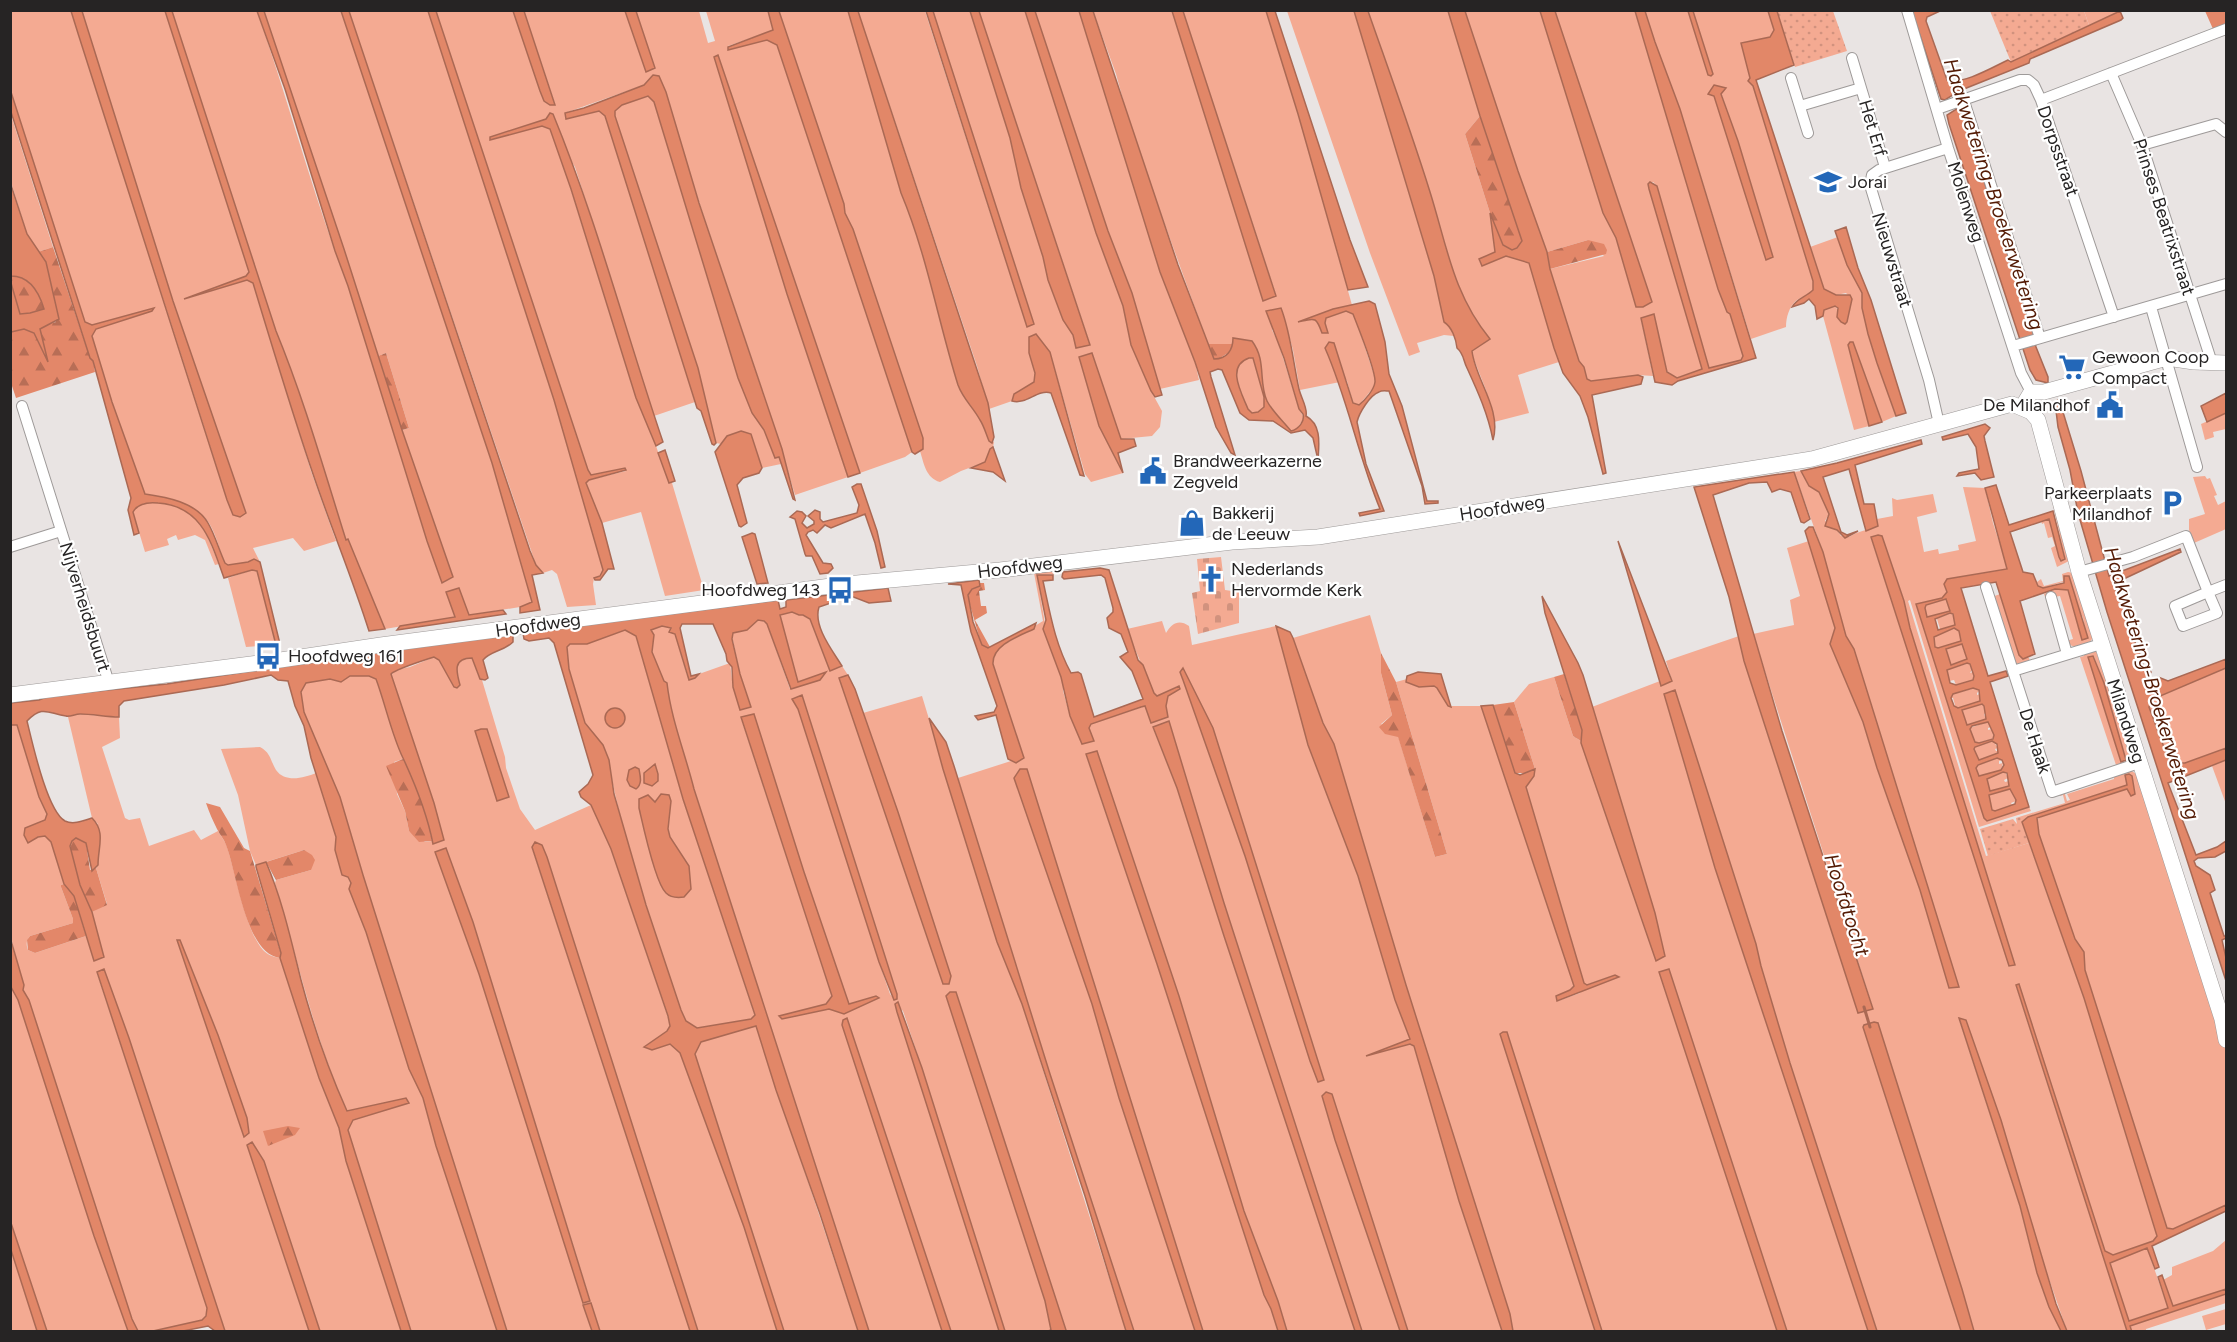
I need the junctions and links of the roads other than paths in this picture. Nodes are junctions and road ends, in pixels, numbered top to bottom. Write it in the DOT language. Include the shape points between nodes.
graph roads {
  1 [pos="1907,10"];
  2 [pos="2226,29"];
  3 [pos="1852,58"];
  4 [pos="2111,73"];
  5 [pos="1791,78"];
  6 [pos="1861,88"];
  7 [pos="2041,100"];
  8 [pos="1961,102"];
  9 [pos="1800,106"];
  10 [pos="1940,108"];
  11 [pos="2226,132"];
  12 [pos="1808,133"];
  13 [pos="2142,145"];
  14 [pos="1948,148"];
  15 [pos="1885,168"];
  16 [pos="2226,284"];
  17 [pos="2190,295"];
  18 [pos="2151,307"];
  19 [pos="2114,317"];
  20 [pos="2039,338"];
  21 [pos="2014,346"];
  22 [pos="2167,358"];
  23 [pos="2219,363"];
  24 [pos="2031,392"];
  25 [pos="22,406"];
  26 [pos="2022,407"];
  27 [pos="1939,424"];
  28 [pos="2197,467"];
  29 [pos="61,531"];
  30 [pos="10,547"];
  31 [pos="2086,570"];
  32 [pos="2226,585"];
  33 [pos="1986,587"];
  34 [pos="2050,597"];
  35 [pos="2101,644"];
  36 [pos="2067,654"];
  37 [pos="2013,671"];
  38 [pos="109,683"];
  39 [pos="10,695"];
  40 [pos="2139,764"];
  41 [pos="2224,1018"];
  42 [pos="2226,1040"];
  1 -- 10 [label="street, Molenweg"];
  2 -- 4 [label="street"];
  3 -- 6 [label="street, Het Erf"];
  4 -- 7 [label="street"];
  4 -- 13 [label="street, Prinses Beatrixstraat"];
  5 -- 9 [label="street"];
  6 -- 9 [label="street, Het Erf"];
  6 -- 15 [label="street, Het Erf"];
  7 -- 8 [label="street, Dorpsstraat" via="2034,85 2020,80"];
  7 -- 19 [label="street, Dorpsstraat"];
  8 -- 10 [label="street, Dorpsstraat"];
  8 -- 20 [label="street"];
  9 -- 12 [label="street"];
  10 -- 14 [label="street, Molenweg"];
  11 -- 13 [label="street" via="2216,124"];
  13 -- 17 [label="street, Prinses Beatrixstraat"];
  14 -- 15 [label="street"];
  14 -- 21 [label="street, Molenweg"];
  15 -- 27 [label="street, Nieuwstraat" via="1875,172 1870,185"];
  16 -- 17 [label="street"];
  17 -- 18 [label="street"];
  17 -- 23 [label="street, Prinses Beatrixstraat"];
  18 -- 19 [label="street"];
  18 -- 22 [label="street"];
  19 -- 20 [label="street"];
  20 -- 21 [label="street"];
  21 -- 24 [label="street, Molenweg"];
  22 -- 23 [label="street"];
  22 -- 24 [label="street" via="2044,392"];
  22 -- 28 [label="street"];
  24 -- 26 [label="street"];
  25 -- 29 [label="street, Nijverheidsbuurt"];
  26 -- 27 [label="street, Hoofdweg" via="2012,404"];
  26 -- 31 [label="street, Milandweg" via="2038,420"];
  27 -- 38 [label="street, Hoofdweg" via="1812,459 1318,537 1232,542 846,584"];
  29 -- 30 [label="street, Nijverheidsbuurt"];
  29 -- 38 [label="street, Nijverheidsbuurt"];
  31 -- 32 [label="street" via="2186,536 2208,592"];
  31 -- 35 [label="street, Milandweg"];
  33 -- 37 [label="street, De Haak"];
  34 -- 36 [label="street"];
  35 -- 36 [label="street"];
  35 -- 40 [label="street, Milandweg"];
  36 -- 37 [label="street"];
  37 -- 40 [label="street, De Haak" via="2052,792"];
  38 -- 39 [label="street, Hoofdweg"];
  40 -- 41 [label="street, Milandweg"];
  41 -- 42 [label="street, Milandweg"];
}
